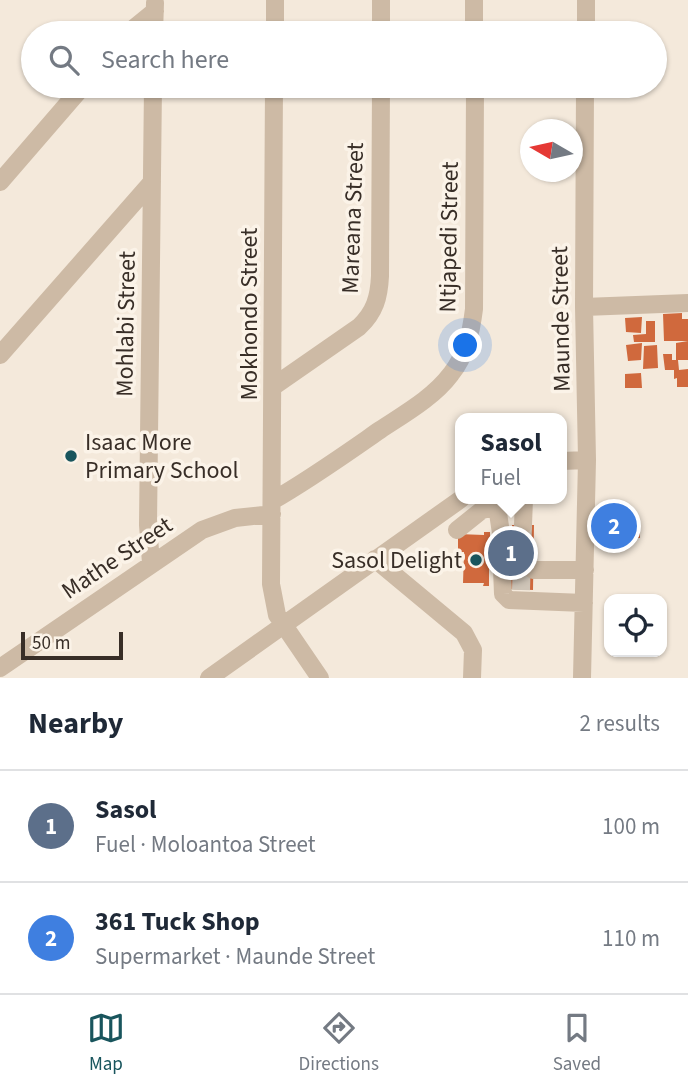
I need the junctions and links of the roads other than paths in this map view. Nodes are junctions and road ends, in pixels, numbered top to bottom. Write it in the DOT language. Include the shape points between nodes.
graph roads {
  1 [pos="275,0"];
  2 [pos="381,0"];
  3 [pos="474,0"];
  4 [pos="586,0"];
  5 [pos="155,6"];
  6 [pos="140,21"];
  7 [pos="275,21"];
  8 [pos="381,21"];
  9 [pos="474,21"];
  10 [pos="586,21"];
  11 [pos="73,98"];
  12 [pos="153,98"];
  13 [pos="274,98"];
  14 [pos="381,98"];
  15 [pos="475,98"];
  16 [pos="585,98"];
  17 [pos="0,182"];
  18 [pos="152,182"];
  19 [pos="688,303"];
  20 [pos="584,307"];
  21 [pos="0,355"];
  22 [pos="274,386"];
  23 [pos="587,460"];
  24 [pos="567,461"];
  25 [pos="455,503"];
  26 [pos="494,504"];
  27 [pos="498,504"];
  28 [pos="524,504"];
  29 [pos="272,508"];
  30 [pos="523,525"];
  31 [pos="457,530"];
  32 [pos="503,547"];
  33 [pos="375,559"];
  34 [pos="151,562"];
  35 [pos="502,569"];
  36 [pos="533,570"];
  37 [pos="585,570"];
  38 [pos="584,603"];
  39 [pos="283,624"];
  40 [pos="0,668"];
  41 [pos="209,678"];
  42 [pos="320,678"];
  43 [pos="472,678"];
  44 [pos="582,678"];
  1 -- 7 [label="street"];
  2 -- 8 [label="street"];
  3 -- 9 [label="street"];
  4 -- 10 [label="street"];
  5 -- 6 [label="street"];
  11 -- 17 [label="street"];
  12 -- 18 [label="street, Mohlabi Street"];
  13 -- 22 [label="street, Mokhondo Street"];
  14 -- 22 [label="street, Mareana Street" via="380,276 375,306 359,327"];
  15 -- 29 [label="street, Ntjapedi Street" via="474,309 461,358 439,387"];
  16 -- 20 [label="street, Maunde Street"];
  18 -- 21 [label="street"];
  18 -- 34 [label="street, Mohlabi Street"];
  19 -- 20 [label="street"];
  20 -- 23 [label="street, Maunde Street"];
  22 -- 29 [label="street, Mokhondo Street"];
  23 -- 24 [label="street"];
  23 -- 37 [label="street, Maunde Street"];
  25 -- 33 [label="street"];
  26 -- 31 [label="street"];
  27 -- 32 [label="street"];
  28 -- 30 [label="street"];
  29 -- 34 [label="street, Mathe Street" via="213,524"];
  29 -- 39 [label="street, Mokhondo Street" via="271,584"];
  33 -- 39 [label="street"];
  33 -- 43 [label="street" via="464,633 473,650"];
  34 -- 40 [label="street, Mathe Street"];
  35 -- 38 [label="street" via="503,594 509,600 521,596"];
  36 -- 37 [label="street"];
  37 -- 38 [label="street, Maunde Street"];
  38 -- 44 [label="street, Maunde Street"];
  39 -- 41 [label="street"];
  39 -- 42 [label="street, Mokhondo Street"];
}
